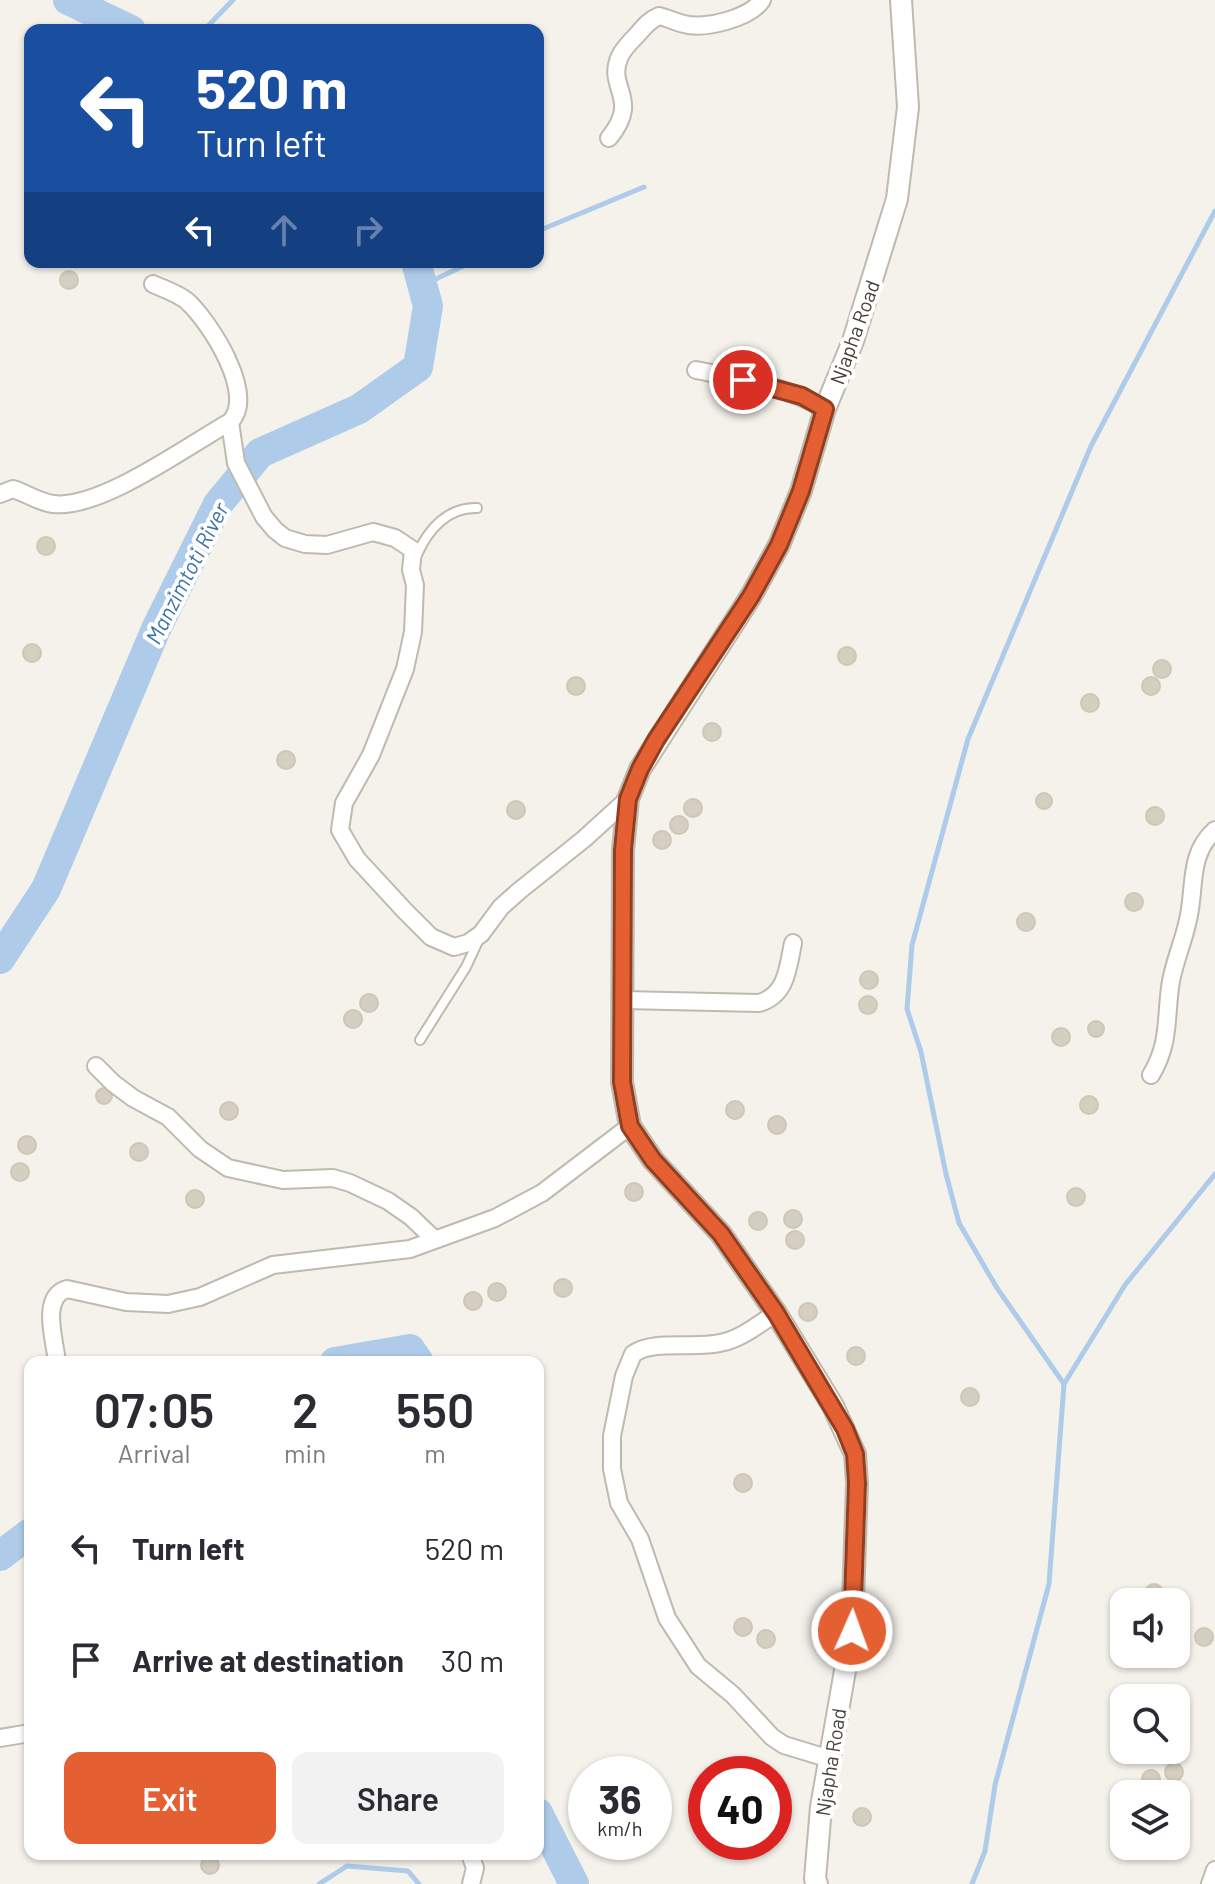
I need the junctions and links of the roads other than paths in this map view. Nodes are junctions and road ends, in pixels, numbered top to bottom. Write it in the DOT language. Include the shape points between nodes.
graph roads {
  1 [pos="762,0"];
  2 [pos="901,0"];
  3 [pos="609,138"];
  4 [pos="153,284"];
  5 [pos="696,370"];
  6 [pos="825,409"];
  7 [pos="230,422"];
  8 [pos="0,492"];
  9 [pos="477,508"];
  10 [pos="411,570"];
  11 [pos="628,799"];
  12 [pos="1215,830"];
  13 [pos="481,934"];
  14 [pos="793,943"];
  15 [pos="623,1000"];
  16 [pos="420,1040"];
  17 [pos="96,1066"];
  18 [pos="1151,1075"];
  19 [pos="630,1126"];
  20 [pos="434,1239"];
  21 [pos="776,1313"];
  22 [pos="56,1356"];
  23 [pos="24,1734"];
  24 [pos="0,1738"];
  25 [pos="830,1759"];
  26 [pos="472,1860"];
  27 [pos="1215,1870"];
  28 [pos="814,1882"];
  29 [pos="471,1884"];
  30 [pos="1210,1884"];
  1 -- 3 [label="street" via="755,9 714,24 685,25 659,16 648,22 620,56 618,79 625,106 623,119"];
  2 -- 6 [label="street, Njapha Road" via="908,107 897,199 853,341"];
  4 -- 7 [label="street" via="190,305 219,344 238,403 239,411"];
  5 -- 6 [label="street" via="777,387"];
  6 -- 11 [label="street, Njapha Road" via="779,545 656,740"];
  7 -- 8 [label="street" via="115,490 84,501 54,504 13,489"];
  7 -- 10 [label="street" via="236,463 275,530 305,544 327,545 373,532 395,538 413,550"];
  9 -- 10 [label="lane" via="455,510 436,525"];
  10 -- 13 [label="street" via="413,632 405,669 371,755 344,803 340,830 357,859 431,937 454,947"];
  11 -- 13 [label="street" via="501,907"];
  11 -- 15 [label="street, Njapha Road"];
  12 -- 18 [label="street" via="1195,862 1190,912 1171,979 1168,1031"];
  13 -- 16 [label="lane"];
  14 -- 15 [label="street" via="781,989 769,1000"];
  15 -- 19 [label="street, Njapha Road" via="622,1082"];
  17 -- 20 [label="street" via="228,1168 283,1180 333,1178 350,1183 388,1201"];
  19 -- 20 [label="street" via="542,1193 495,1218"];
  19 -- 21 [label="street, Njapha Road" via="653,1160 721,1234"];
  20 -- 22 [label="street" via="410,1249 273,1265 200,1297 168,1304 126,1302 67,1289 53,1300"];
  21 -- 25 [label="street, Njapha Road" via="833,1406 855,1454 852,1631"];
  21 -- 25 [label="street" via="733,1340 647,1347 633,1354 612,1436 612,1469 619,1503 640,1539 667,1618 698,1666 772,1737"];
  23 -- 24 [label="street"];
  25 -- 28 [label="street, Njapha Road"];
  26 -- 29 [label="street"];
  27 -- 30 [label="street"];
}
